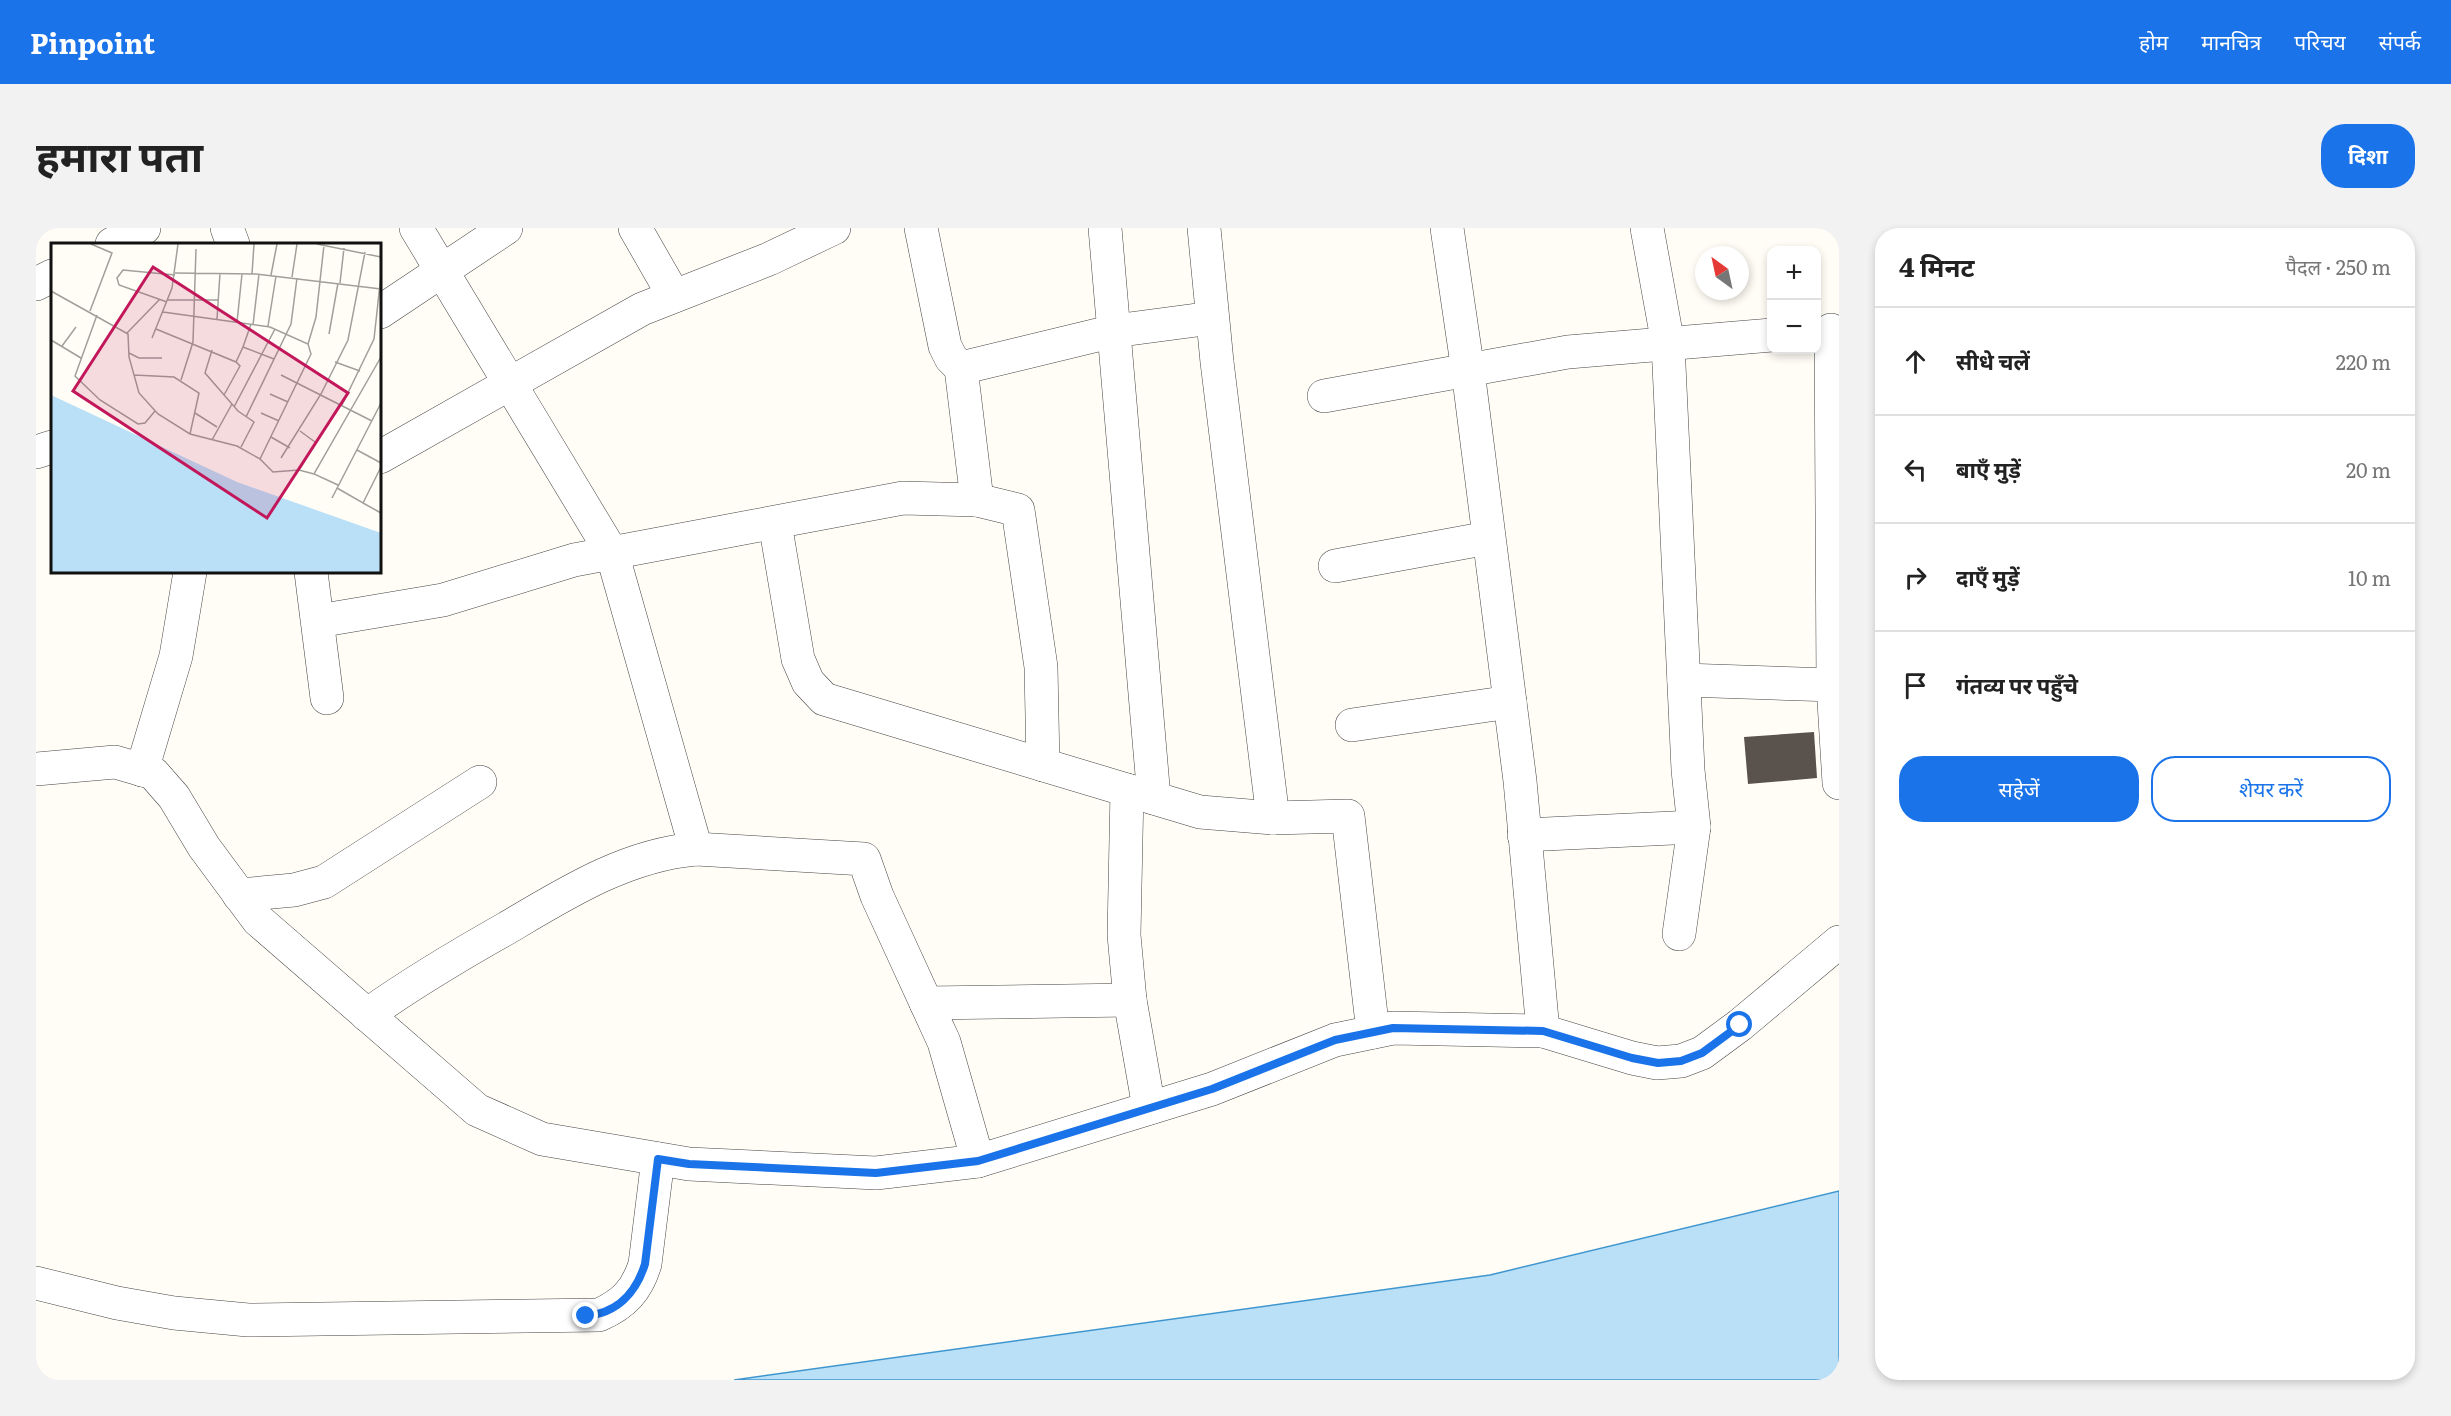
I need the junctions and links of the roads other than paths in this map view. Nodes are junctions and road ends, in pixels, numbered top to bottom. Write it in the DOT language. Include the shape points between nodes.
graph roads {
  1 [pos="144,228"];
  2 [pos="227,228"];
  3 [pos="416,228"];
  4 [pos="506,228"];
  5 [pos="635,228"];
  6 [pos="921,228"];
  7 [pos="1105,228"];
  8 [pos="1204,228"];
  9 [pos="1447,228"];
  10 [pos="1647,228"];
  11 [pos="820,231"];
  12 [pos="114,243"];
  13 [pos="233,243"];
  14 [pos="442,270"];
  15 [pos="51,276"];
  16 [pos="36,284"];
  17 [pos="674,296"];
  18 [pos="381,311"];
  19 [pos="1212,318"];
  20 [pos="1829,330"];
  21 [pos="1114,332"];
  22 [pos="1767,335"];
  23 [pos="1668,344"];
  24 [pos="961,368"];
  25 [pos="1468,371"];
  26 [pos="509,385"];
  27 [pos="1324,396"];
  28 [pos="51,447"];
  29 [pos="36,452"];
  30 [pos="381,456"];
  31 [pos="977,500"];
  32 [pos="775,523"];
  33 [pos="1488,538"];
  34 [pos="612,553"];
  35 [pos="1335,566"];
  36 [pos="190,573"];
  37 [pos="311,573"];
  38 [pos="318,621"];
  39 [pos="1684,680"];
  40 [pos="1833,685"];
  41 [pos="327,698"];
  42 [pos="1509,702"];
  43 [pos="1352,725"];
  44 [pos="1042,765"];
  45 [pos="36,769"];
  46 [pos="142,770"];
  47 [pos="480,782"];
  48 [pos="1839,783"];
  49 [pos="1140,794"];
  50 [pos="1273,818"];
  51 [pos="1694,827"];
  52 [pos="1524,835"];
  53 [pos="696,849"];
  54 [pos="239,895"];
  55 [pos="1680,934"];
  56 [pos="1839,942"];
  57 [pos="1130,1000"];
  58 [pos="926,1003"];
  59 [pos="367,1015"];
  60 [pos="1543,1031"];
  61 [pos="1373,1032"];
  62 [pos="1149,1108"];
  63 [pos="658,1159"];
  64 [pos="978,1161"];
  65 [pos="36,1283"];
  1 -- 12 [label="street"];
  2 -- 13 [label="street"];
  3 -- 14 [label="street"];
  4 -- 14 [label="street"];
  5 -- 17 [label="street"];
  6 -- 24 [label="street" via="945,346"];
  7 -- 21 [label="street"];
  8 -- 19 [label="street"];
  9 -- 25 [label="street"];
  10 -- 23 [label="street"];
  11 -- 17 [label="street" via="769,260"];
  14 -- 18 [label="street"];
  14 -- 26 [label="street"];
  15 -- 16 [label="street"];
  17 -- 26 [label="street" via="642,309"];
  19 -- 21 [label="street"];
  19 -- 50 [label="street"];
  20 -- 40 [label="street"];
  21 -- 24 [label="street"];
  21 -- 49 [label="street"];
  22 -- 23 [label="street"];
  23 -- 25 [label="street" via="1568,352"];
  23 -- 39 [label="street"];
  24 -- 31 [label="street"];
  25 -- 27 [label="street"];
  25 -- 33 [label="street"];
  26 -- 30 [label="street"];
  26 -- 34 [label="street"];
  28 -- 29 [label="street"];
  31 -- 32 [label="street" via="903,498"];
  31 -- 44 [label="street" via="1018,510 1041,667"];
  32 -- 34 [label="street"];
  32 -- 44 [label="street" via="798,659 808,682 824,699"];
  33 -- 35 [label="street"];
  33 -- 42 [label="street"];
  34 -- 38 [label="street" via="574,560 443,600"];
  34 -- 53 [label="street"];
  36 -- 46 [label="street" via="176,656"];
  37 -- 38 [label="street"];
  38 -- 41 [label="street"];
  39 -- 40 [label="street"];
  39 -- 51 [label="street"];
  40 -- 48 [label="street"];
  42 -- 43 [label="street"];
  42 -- 52 [label="street"];
  44 -- 49 [label="street"];
  45 -- 46 [label="street" via="115,762"];
  46 -- 54 [label="street" via="153,772 174,797"];
  47 -- 54 [label="street" via="324,882 294,890"];
  49 -- 50 [label="street" via="1200,812"];
  49 -- 57 [label="street" via="1124,935"];
  50 -- 61 [label="street" via="1348,816"];
  51 -- 52 [label="street"];
  51 -- 55 [label="street"];
  52 -- 60 [label="street"];
  53 -- 58 [label="street" via="864,859"];
  53 -- 59 [label="street" via="635,861 583,884 414,982"];
  54 -- 59 [label="street" via="258,920"];
  56 -- 60 [label="street" via="1731,1032 1702,1053 1681,1061 1658,1063 1632,1058"];
  57 -- 58 [label="street"];
  57 -- 62 [label="street"];
  58 -- 64 [label="street" via="944,1042"];
  59 -- 63 [label="street" via="477,1110 542,1139"];
  60 -- 61 [label="street" via="1393,1028"];
  61 -- 62 [label="street" via="1335,1040 1212,1089"];
  62 -- 64 [label="street"];
  63 -- 64 [label="street" via="689,1164 876,1173"];
  63 -- 65 [label="street" via="641,1278 623,1301 598,1315 248,1320 174,1313"];
}
